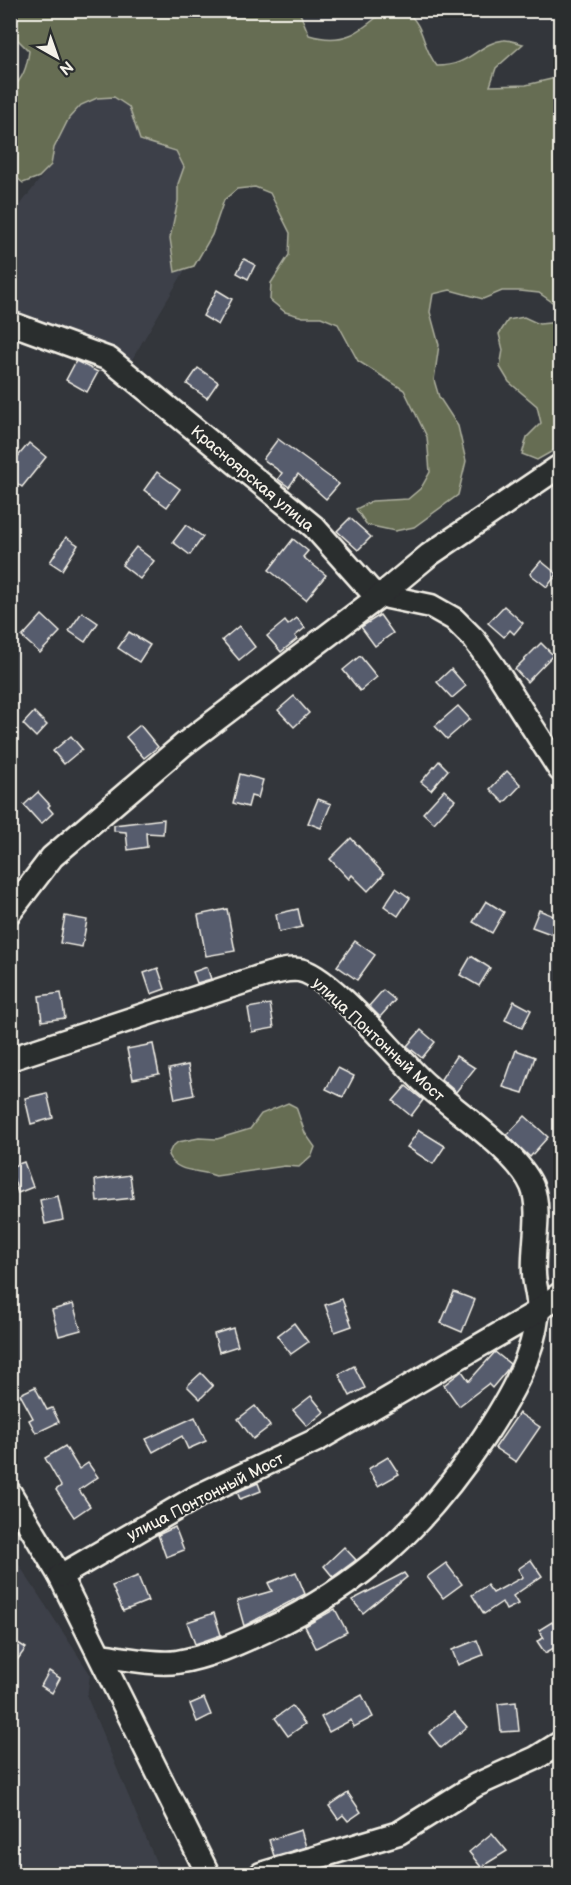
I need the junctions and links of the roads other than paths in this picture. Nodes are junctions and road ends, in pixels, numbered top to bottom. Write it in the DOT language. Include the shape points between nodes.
graph roads {
  1 [pos="10,322"];
  2 [pos="561,465"];
  3 [pos="381,595"];
  4 [pos="561,770"];
  5 [pos="10,912"];
  6 [pos="10,1059"];
  7 [pos="561,1293"];
  8 [pos="539,1310"];
  9 [pos="10,1493"];
  10 [pos="60,1576"];
  11 [pos="100,1655"];
  12 [pos="561,1743"];
  13 [pos="208,1875"];
  14 [pos="261,1875"];
  1 -- 3 [label="street, Красноярская улица" via="109,359 314,527 359,580"];
  2 -- 3 [label="street" via="429,555"];
  3 -- 4 [label="street, Красноярская улица" via="431,606 454,619 494,667"];
  3 -- 5 [label="street" via="183,745 78,833 52,857"];
  6 -- 8 [label="street, улица Понтонный Мост" via="256,978 286,970 309,973 350,1007 427,1086 526,1175 535,1204 534,1275"];
  7 -- 8 [label="street, улица Понтонный Мост"];
  8 -- 10 [label="street, улица Понтонный Мост" via="319,1439 198,1496"];
  8 -- 11 [label="street, улица Понтонный Мост" via="526,1359 510,1396 471,1457 409,1533 339,1592 298,1616 205,1655 174,1663"];
  9 -- 10 [label="street"];
  10 -- 11 [label="street"];
  11 -- 13 [label="street"];
  12 -- 14 [label="street" via="476,1785 399,1833"];
}
